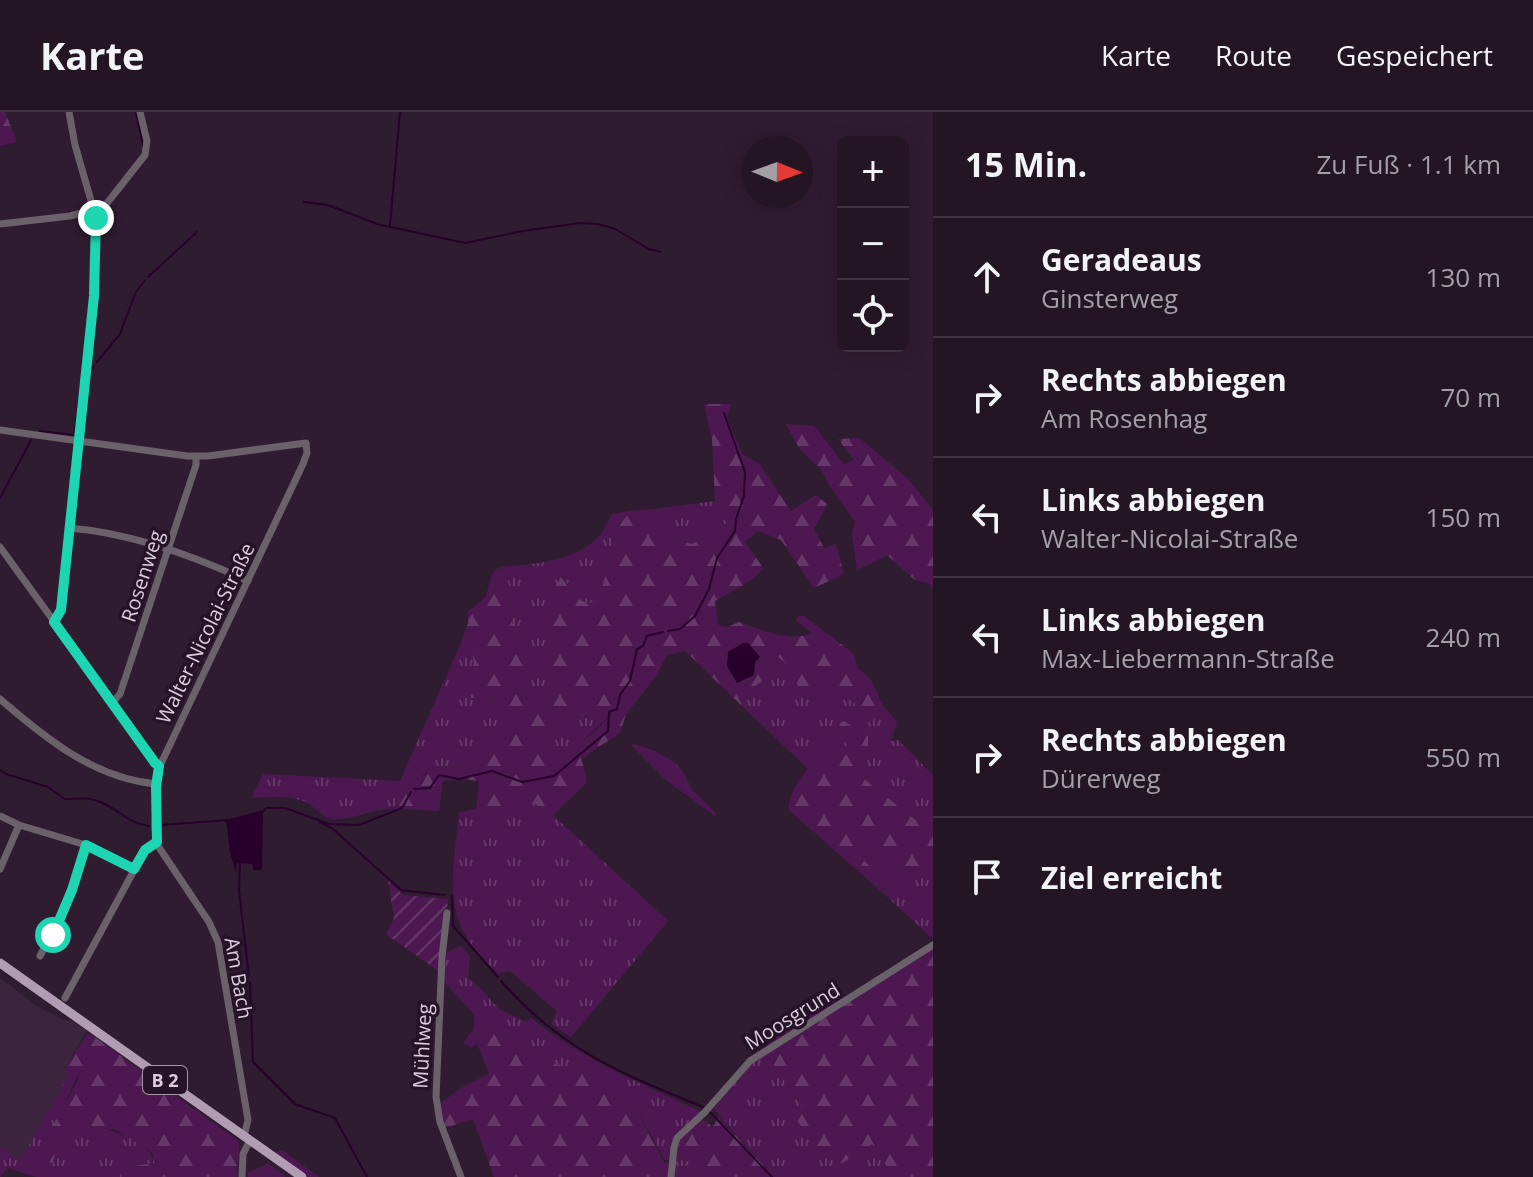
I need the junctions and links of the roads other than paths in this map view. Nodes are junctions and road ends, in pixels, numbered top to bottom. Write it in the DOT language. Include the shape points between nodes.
graph roads {
  1 [pos="69,112"];
  2 [pos="140,112"];
  3 [pos="94,211"];
  4 [pos="0,224"];
  5 [pos="0,430"];
  6 [pos="78,440"];
  7 [pos="196,457"];
  8 [pos="69,528"];
  9 [pos="0,547"];
  10 [pos="168,549"];
  11 [pos="248,581"];
  12 [pos="54,622"];
  13 [pos="0,699"];
  14 [pos="112,703"];
  15 [pos="159,766"];
  16 [pos="157,784"];
  17 [pos="0,816"];
  18 [pos="19,825"];
  19 [pos="157,842"];
  20 [pos="86,845"];
  21 [pos="0,869"];
  22 [pos="134,869"];
  23 [pos="447,913"];
  24 [pos="933,945"];
  25 [pos="40,956"];
  26 [pos="0,963"];
  27 [pos="65,998"];
  28 [pos="247,1138"];
  29 [pos="242,1177"];
  30 [pos="302,1177"];
  31 [pos="461,1177"];
  32 [pos="671,1177"];
  1 -- 3 [label="street"];
  2 -- 3 [label="street" via="145,155 109,202"];
  3 -- 4 [label="street"];
  3 -- 6 [label="street" via="94,296"];
  5 -- 6 [label="street"];
  6 -- 7 [label="street"];
  6 -- 8 [label="street"];
  7 -- 10 [label="street, Rosenweg"];
  7 -- 11 [label="street, Walter-Nicolai-Straße" via="306,443 303,464"];
  8 -- 10 [label="street"];
  8 -- 12 [label="street" via="61,610"];
  9 -- 12 [label="street"];
  10 -- 11 [label="street"];
  10 -- 14 [label="street, Rosenweg" via="120,694"];
  11 -- 15 [label="street, Walter-Nicolai-Straße"];
  12 -- 14 [label="street"];
  13 -- 16 [label="street" via="79,759"];
  14 -- 15 [label="street"];
  15 -- 16 [label="street, Walter-Nicolai-Straße"];
  16 -- 19 [label="street, Walter-Nicolai-Straße"];
  17 -- 18 [label="street"];
  18 -- 20 [label="street"];
  18 -- 21 [label="street"];
  19 -- 22 [label="street"];
  19 -- 28 [label="street, Am Bach" via="217,938"];
  20 -- 22 [label="street"];
  20 -- 25 [label="street" via="63,913"];
  22 -- 27 [label="street"];
  23 -- 31 [label="street, Mühlweg" via="436,1097"];
  24 -- 32 [label="street, Moosgrund" via="750,1061 677,1138"];
  26 -- 28 [label="main road, B 2"];
  28 -- 29 [label="street, Am Bach"];
  28 -- 30 [label="main road, B 2"];
}
